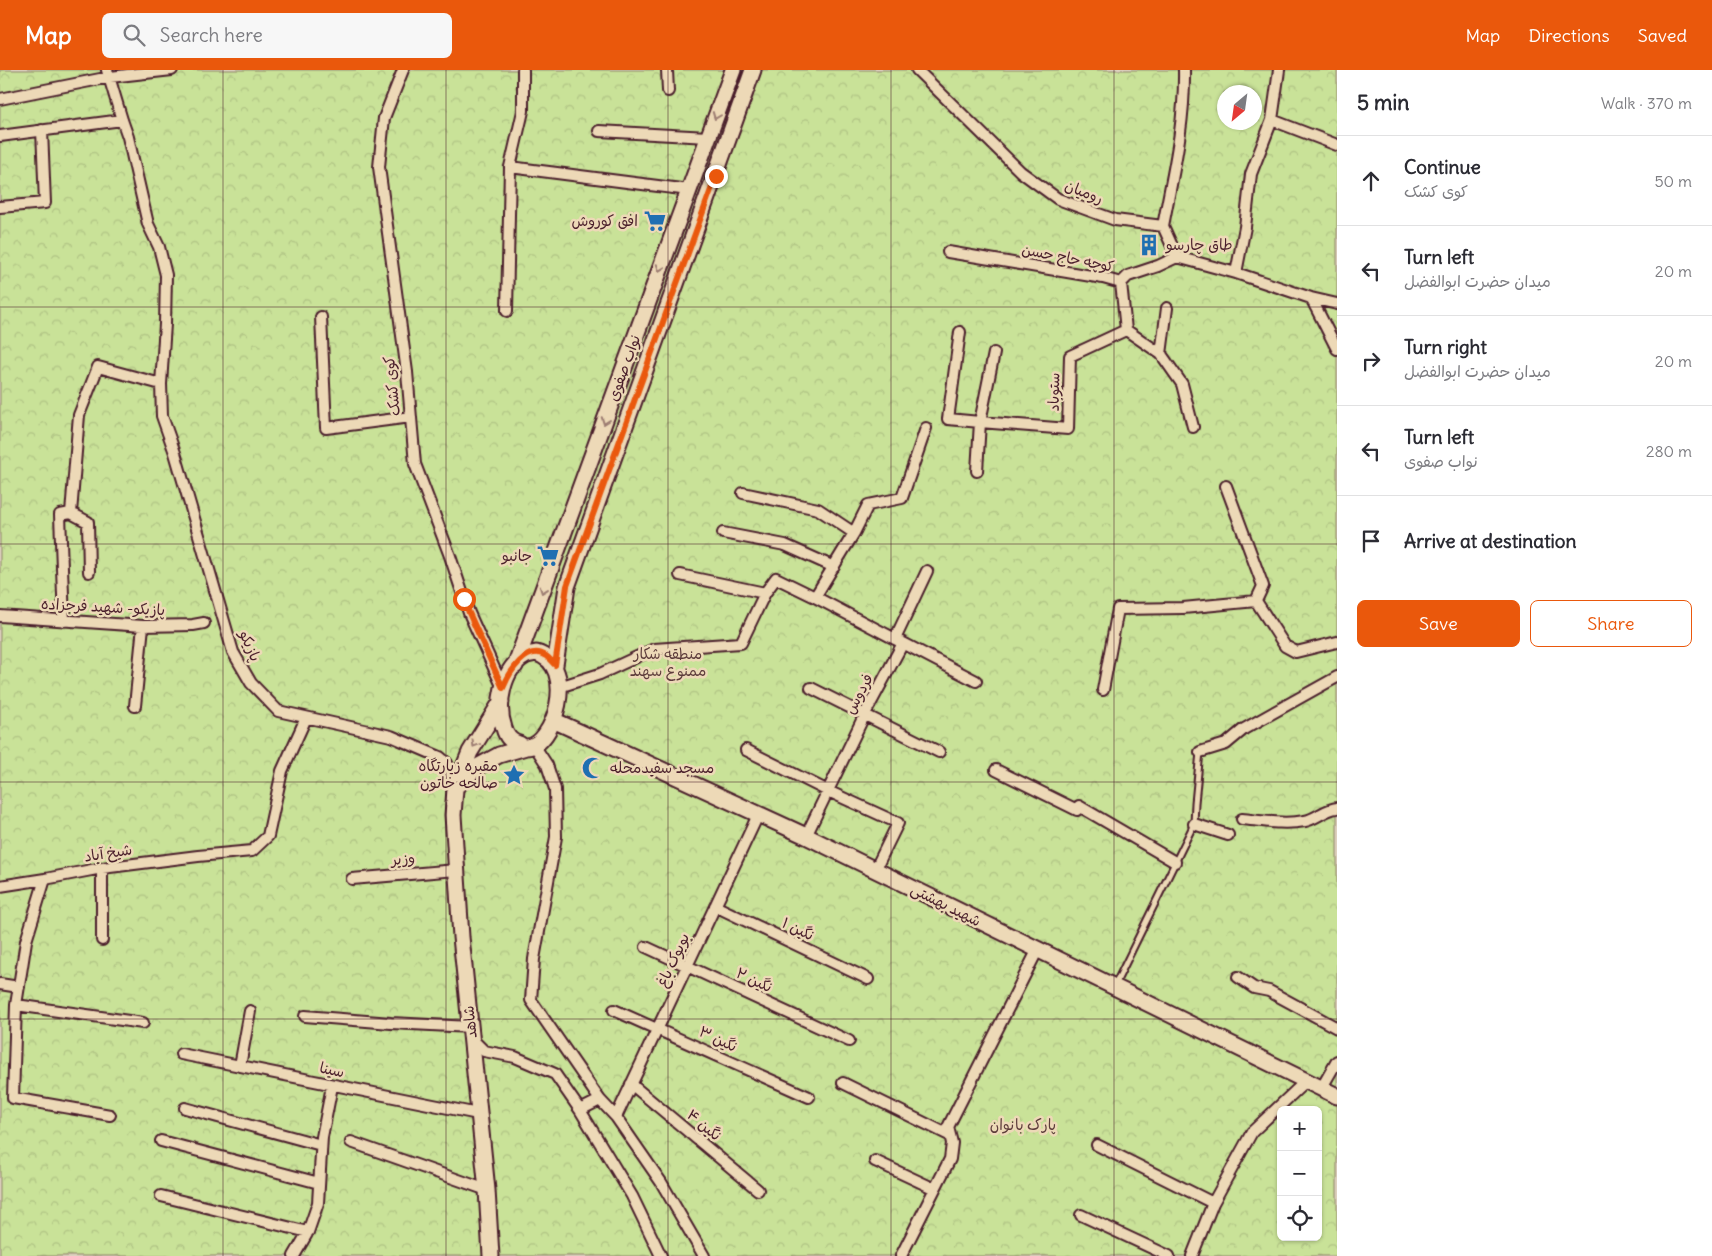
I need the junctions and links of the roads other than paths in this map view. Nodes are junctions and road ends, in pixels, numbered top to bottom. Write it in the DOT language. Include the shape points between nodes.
graph roads {
  1 [pos="172,70"];
  2 [pos="403,70"];
  3 [pos="523,70"];
  4 [pos="667,70"];
  5 [pos="733,70"];
  6 [pos="753,70"];
  7 [pos="917,70"];
  8 [pos="1184,70"];
  9 [pos="1279,70"];
  10 [pos="108,73"];
  11 [pos="668,91"];
  12 [pos="0,99"];
  13 [pos="122,120"];
  14 [pos="1272,120"];
  15 [pos="42,130"];
  16 [pos="599,131"];
  17 [pos="0,136"];
  18 [pos="708,137"];
  19 [pos="1337,145"];
  20 [pos="510,167"];
  21 [pos="689,190"];
  22 [pos="0,207"];
  23 [pos="1163,226"];
  24 [pos="948,252"];
  25 [pos="1177,257"];
  26 [pos="1236,273"];
  27 [pos="1121,284"];
  28 [pos="1311,298"];
  29 [pos="1337,304"];
  30 [pos="1167,308"];
  31 [pos="507,311"];
  32 [pos="321,317"];
  33 [pos="1126,330"];
  34 [pos="960,332"];
  35 [pos="1337,349"];
  36 [pos="994,353"];
  37 [pos="1161,354"];
  38 [pos="161,384"];
  39 [pos="411,417"];
  40 [pos="980,422"];
  41 [pos="1193,427"];
  42 [pos="926,428"];
  43 [pos="977,471"];
  44 [pos="1226,486"];
  45 [pos="743,493"];
  46 [pos="71,513"];
  47 [pos="723,533"];
  48 [pos="854,533"];
  49 [pos="834,567"];
  50 [pos="927,571"];
  51 [pos="89,572"];
  52 [pos="680,575"];
  53 [pos="765,593"];
  54 [pos="815,597"];
  55 [pos="1256,601"];
  56 [pos="0,616"];
  57 [pos="64,621"];
  58 [pos="204,623"];
  59 [pos="143,626"];
  60 [pos="899,641"];
  61 [pos="1337,642"];
  62 [pos="555,665"];
  63 [pos="515,666"];
  64 [pos="1337,677"];
  65 [pos="976,681"];
  66 [pos="559,687"];
  67 [pos="811,688"];
  68 [pos="1103,690"];
  69 [pos="502,695"];
  70 [pos="135,706"];
  71 [pos="865,714"];
  72 [pos="306,718"];
  73 [pos="553,720"];
  74 [pos="530,746"];
  75 [pos="746,750"];
  76 [pos="939,752"];
  77 [pos="1200,752"];
  78 [pos="996,770"];
  79 [pos="455,789"];
  80 [pos="828,791"];
  81 [pos="1337,808"];
  82 [pos="758,815"];
  83 [pos="1242,819"];
  84 [pos="1194,824"];
  85 [pos="1228,835"];
  86 [pos="806,836"];
  87 [pos="1175,862"];
  88 [pos="102,868"];
  89 [pos="456,870"];
  90 [pos="875,870"];
  91 [pos="44,879"];
  92 [pos="352,879"];
  93 [pos="0,886"];
  94 [pos="715,906"];
  95 [pos="102,940"];
  96 [pos="646,946"];
  97 [pos="1037,951"];
  98 [pos="687,965"];
  99 [pos="1238,977"];
  100 [pos="868,979"];
  101 [pos="0,984"];
  102 [pos="19,987"];
  103 [pos="1114,987"];
  104 [pos="16,1005"];
  105 [pos="614,1010"];
  106 [pos="250,1011"];
  107 [pos="305,1016"];
  108 [pos="143,1023"];
  109 [pos="658,1028"];
  110 [pos="1337,1028"];
  111 [pos="472,1033"];
  112 [pos="849,1042"];
  113 [pos="181,1054"];
  114 [pos="1337,1061"];
  115 [pos="240,1066"];
  116 [pos="1306,1081"];
  117 [pos="843,1083"];
  118 [pos="631,1084"];
  119 [pos="332,1086"];
  120 [pos="1321,1088"];
  121 [pos="1337,1096"];
  122 [pos="809,1097"];
  123 [pos="600,1100"];
  124 [pos="185,1108"];
  125 [pos="580,1110"];
  126 [pos="478,1114"];
  127 [pos="110,1115"];
  128 [pos="616,1117"];
  129 [pos="949,1135"];
  130 [pos="162,1141"];
  131 [pos="352,1142"];
  132 [pos="321,1145"];
  133 [pos="1097,1146"];
  134 [pos="875,1162"];
  135 [pos="318,1183"];
  136 [pos="935,1189"];
  137 [pos="487,1190"];
  138 [pos="758,1190"];
  139 [pos="161,1196"];
  140 [pos="1213,1203"];
  141 [pos="1081,1215"];
  142 [pos="308,1232"];
  143 [pos="294,1256"];
  144 [pos="491,1256"];
  145 [pos="662,1256"];
  146 [pos="704,1256"];
  147 [pos="901,1256"];
  148 [pos="1169,1256"];
  149 [pos="1192,1256"];
  1 -- 10 [label="street"];
  2 -- 39 [label="street, کوی کشک" via="384,118 379,167"];
  3 -- 20 [label="street" via="523,111"];
  4 -- 11 [label="street"];
  5 -- 18 [label="street, نواب صفوی, one-way"];
  6 -- 62 [label="street, نواب صفوی" via="567,586"];
  7 -- 23 [label="street, رومیان" via="1021,172 1058,198 1115,220"];
  8 -- 23 [label="street" via="1177,160"];
  9 -- 14 [label="street"];
  10 -- 12 [label="street"];
  10 -- 13 [label="street, پازیکو"];
  13 -- 15 [label="street"];
  13 -- 38 [label="street, پازیکو" via="148,224 159,247 166,275"];
  14 -- 19 [label="street"];
  14 -- 26 [label="street" via="1251,174"];
  15 -- 17 [label="street"];
  15 -- 22 [label="street" via="45,203"];
  16 -- 18 [label="street"];
  18 -- 21 [label="street, نواب صفوی"];
  20 -- 21 [label="street"];
  20 -- 31 [label="street"];
  21 -- 63 [label="street, نواب صفوی, one-way"];
  23 -- 25 [label="street"];
  24 -- 27 [label="street, کوچه حاج حسن" via="1103,278"];
  25 -- 26 [label="street"];
  25 -- 27 [label="street, کوچه حاج حسن" via="1128,276"];
  26 -- 28 [label="street"];
  27 -- 33 [label="street"];
  28 -- 29 [label="street"];
  28 -- 35 [label="street"];
  30 -- 37 [label="street"];
  32 -- 39 [label="street" via="326,428"];
  33 -- 37 [label="street"];
  33 -- 40 [label="street, ستوباد" via="1070,356 1068,429"];
  34 -- 40 [label="street" via="948,419"];
  36 -- 40 [label="street"];
  37 -- 41 [label="street" via="1182,384"];
  38 -- 46 [label="street" via="98,367 79,415"];
  38 -- 72 [label="street, پازیکو" via="162,416 233,652 250,683 278,711"];
  39 -- 69 [label="street, کوی کشک" via="415,464"];
  40 -- 43 [label="street"];
  42 -- 48 [label="street" via="902,498 868,505"];
  44 -- 55 [label="street" via="1263,586"];
  45 -- 48 [label="street" via="818,509"];
  46 -- 51 [label="street" via="88,522"];
  46 -- 57 [label="street" via="60,515"];
  47 -- 49 [label="street" via="785,545"];
  48 -- 49 [label="street"];
  49 -- 54 [label="street"];
  50 -- 60 [label="street, فردوس"];
  52 -- 53 [label="street"];
  53 -- 54 [label="street" via="776,578"];
  53 -- 66 [label="street" via="741,643 654,649 600,674"];
  54 -- 60 [label="street"];
  55 -- 61 [label="street" via="1285,646 1296,652"];
  55 -- 68 [label="street" via="1183,608 1118,609"];
  56 -- 57 [label="street, پازیکو- شهید فرجزاده"];
  57 -- 59 [label="street, پازیکو- شهید فرجزاده"];
  58 -- 59 [label="street, پازیکو- شهید فرجزاده"];
  59 -- 70 [label="street"];
  60 -- 65 [label="street"];
  60 -- 71 [label="street, فردوس"];
  62 -- 63 [label="street" via="546,656 536,653 525,656"];
  62 -- 66 [label="street"];
  63 -- 69 [label="street" via="506,679"];
  64 -- 77 [label="street" via="1250,725 1226,744"];
  66 -- 73 [label="street" via="560,698"];
  67 -- 71 [label="street"];
  69 -- 74 [label="street" via="500,716 504,731 512,742"];
  69 -- 79 [label="street, شاهد, one-way" via="470,752"];
  71 -- 76 [label="street"];
  71 -- 80 [label="street, فردوس"];
  72 -- 79 [label="street, پازیکو" via="391,736 440,757 447,763"];
  72 -- 88 [label="street, شیخ آباد" via="282,771 268,836 252,851"];
  73 -- 74 [label="street" via="541,738"];
  73 -- 82 [label="street, شهید بهشتی"];
  74 -- 79 [label="street" via="499,755 477,767"];
  74 -- 123 [label="street" via="548,765 555,789 556,837 534,959 531,1000"];
  75 -- 80 [label="street"];
  77 -- 84 [label="lane"];
  78 -- 87 [label="street" via="1077,810 1079,806"];
  79 -- 89 [label="street, شاهد"];
  80 -- 86 [label="street, فردوس"];
  80 -- 90 [label="street" via="898,823"];
  81 -- 83 [label="street" via="1330,808 1307,821 1287,823"];
  82 -- 86 [label="street, شهید بهشتی"];
  82 -- 94 [label="street, بویوک باغ"];
  84 -- 85 [label="street"];
  84 -- 87 [label="lane"];
  86 -- 90 [label="street, شهید بهشتی"];
  87 -- 103 [label="lane"];
  88 -- 91 [label="street, شیخ آباد"];
  88 -- 95 [label="street"];
  89 -- 92 [label="street, وزیر"];
  89 -- 111 [label="street, شاهد"];
  90 -- 97 [label="street, شهید بهشتی"];
  91 -- 93 [label="street, شیخ آباد"];
  91 -- 102 [label="street" via="26,941"];
  94 -- 98 [label="street, بویوک باغ"];
  94 -- 100 [label="street, نگین ۱"];
  96 -- 98 [label="street, نگین ۲"];
  97 -- 103 [label="street, شهید بهشتی"];
  97 -- 129 [label="street" via="948,1127"];
  98 -- 109 [label="street, بویوک باغ"];
  98 -- 112 [label="street, نگین ۲"];
  99 -- 110 [label="street"];
  101 -- 102 [label="street"];
  102 -- 104 [label="street"];
  103 -- 116 [label="street, شهید بهشتی"];
  104 -- 108 [label="street"];
  104 -- 127 [label="street" via="14,1098"];
  105 -- 109 [label="street, نگین ۳"];
  106 -- 115 [label="street"];
  107 -- 111 [label="street"];
  109 -- 118 [label="street, بویوک باغ"];
  109 -- 122 [label="street, نگین ۳"];
  111 -- 125 [label="street" via="484,1051 515,1057 555,1074"];
  111 -- 126 [label="street, شاهد"];
  113 -- 115 [label="street, سینا"];
  114 -- 120 [label="street"];
  115 -- 119 [label="street, سینا"];
  116 -- 120 [label="street, شهید بهشتی"];
  116 -- 140 [label="street" via="1252,1132"];
  117 -- 129 [label="street"];
  118 -- 128 [label="street, بویوک باغ"];
  118 -- 138 [label="street, نگین ۴"];
  119 -- 126 [label="street, سینا"];
  119 -- 132 [label="street"];
  120 -- 121 [label="street, شهید بهشتی"];
  123 -- 125 [label="street"];
  123 -- 128 [label="street"];
  124 -- 132 [label="street"];
  125 -- 145 [label="street" via="632,1196"];
  126 -- 137 [label="street, شاهد"];
  128 -- 146 [label="street" via="661,1182"];
  129 -- 136 [label="street" via="952,1143 950,1159"];
  130 -- 135 [label="street"];
  131 -- 137 [label="street"];
  132 -- 135 [label="street"];
  133 -- 140 [label="street"];
  134 -- 136 [label="street"];
  135 -- 142 [label="street" via="318,1202"];
  136 -- 147 [label="street"];
  137 -- 144 [label="street, شاهد"];
  139 -- 142 [label="street"];
  140 -- 149 [label="street"];
  141 -- 148 [label="street"];
  142 -- 143 [label="street"];
}
